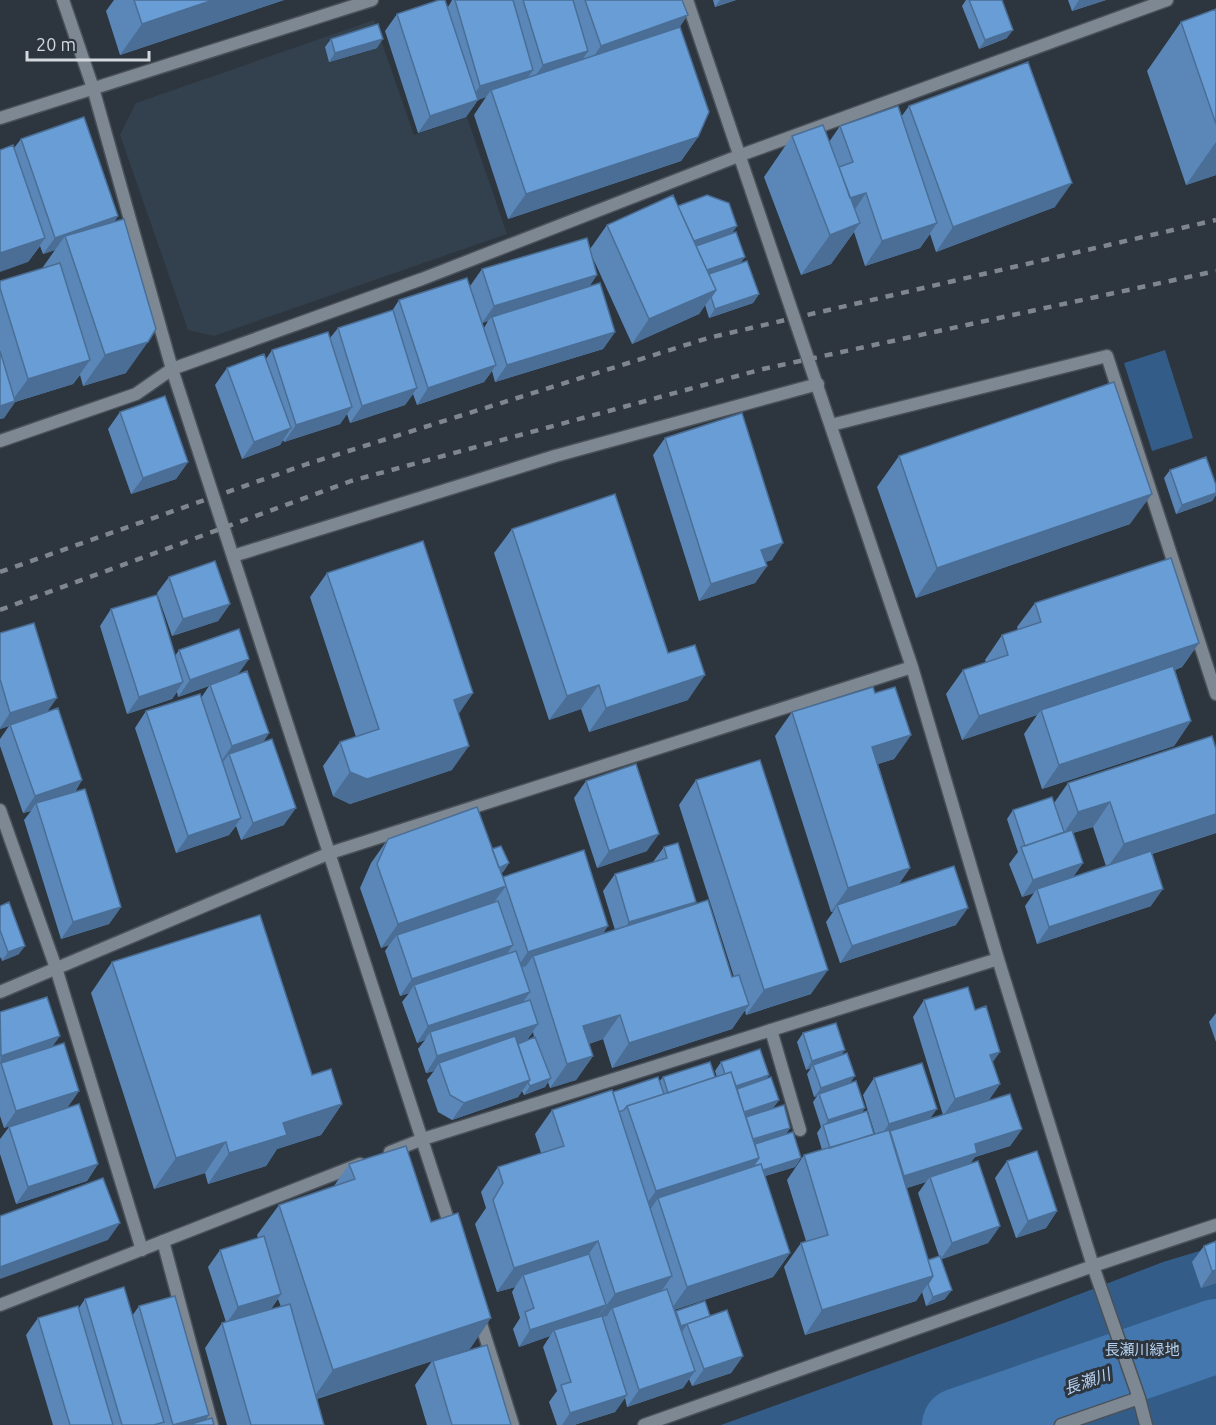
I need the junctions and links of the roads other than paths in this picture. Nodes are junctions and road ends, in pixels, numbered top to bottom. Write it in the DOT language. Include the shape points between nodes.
graph roads {
  1 [pos="63,0"];
  2 [pos="372,0"];
  3 [pos="687,0"];
  4 [pos="1167,0"];
  5 [pos="93,88"];
  6 [pos="0,118"];
  7 [pos="741,155"];
  8 [pos="172,369"];
  9 [pos="818,384"];
  10 [pos="831,426"];
  11 [pos="0,441"];
  12 [pos="233,556"];
  13 [pos="912,667"];
  14 [pos="1216,694"];
  15 [pos="0,810"];
  16 [pos="330,853"];
  17 [pos="998,959"];
  18 [pos="57,968"];
  19 [pos="0,992"];
  20 [pos="771,1030"];
  21 [pos="800,1130"];
  22 [pos="423,1139"];
  23 [pos="1216,1226"];
  24 [pos="163,1241"];
  25 [pos="455,1242"];
  26 [pos="142,1250"];
  27 [pos="1093,1266"];
  28 [pos="473,1299"];
  29 [pos="0,1305"];
  30 [pos="1137,1393"];
  31 [pos="212,1425"];
  32 [pos="513,1425"];
  33 [pos="644,1425"];
  34 [pos="1061,1425"];
  35 [pos="1146,1425"];
  1 -- 5 [label="street"];
  2 -- 5 [label="street"];
  3 -- 7 [label="street"];
  4 -- 7 [label="street"];
  5 -- 6 [label="street"];
  5 -- 8 [label="street"];
  7 -- 8 [label="street" via="422,279"];
  7 -- 9 [label="street"];
  8 -- 11 [label="street" via="136,394"];
  8 -- 12 [label="street"];
  9 -- 10 [label="street"];
  9 -- 12 [label="street" via="555,456"];
  10 -- 13 [label="street"];
  10 -- 14 [label="street" via="1107,356"];
  12 -- 16 [label="street"];
  13 -- 16 [label="street"];
  13 -- 17 [label="street"];
  15 -- 18 [label="street"];
  16 -- 18 [label="street"];
  16 -- 22 [label="street"];
  17 -- 20 [label="street"];
  17 -- 27 [label="street"];
  18 -- 19 [label="street"];
  18 -- 26 [label="street"];
  20 -- 21 [label="street"];
  20 -- 22 [label="street"];
  22 -- 24 [label="street"];
  22 -- 25 [label="street"];
  23 -- 27 [label="street"];
  24 -- 26 [label="street"];
  24 -- 31 [label="street"];
  26 -- 29 [label="street"];
  27 -- 30 [label="street"];
  27 -- 33 [label="street"];
  28 -- 32 [label="street"];
  30 -- 34 [label="street"];
  30 -- 35 [label="street"];
}
